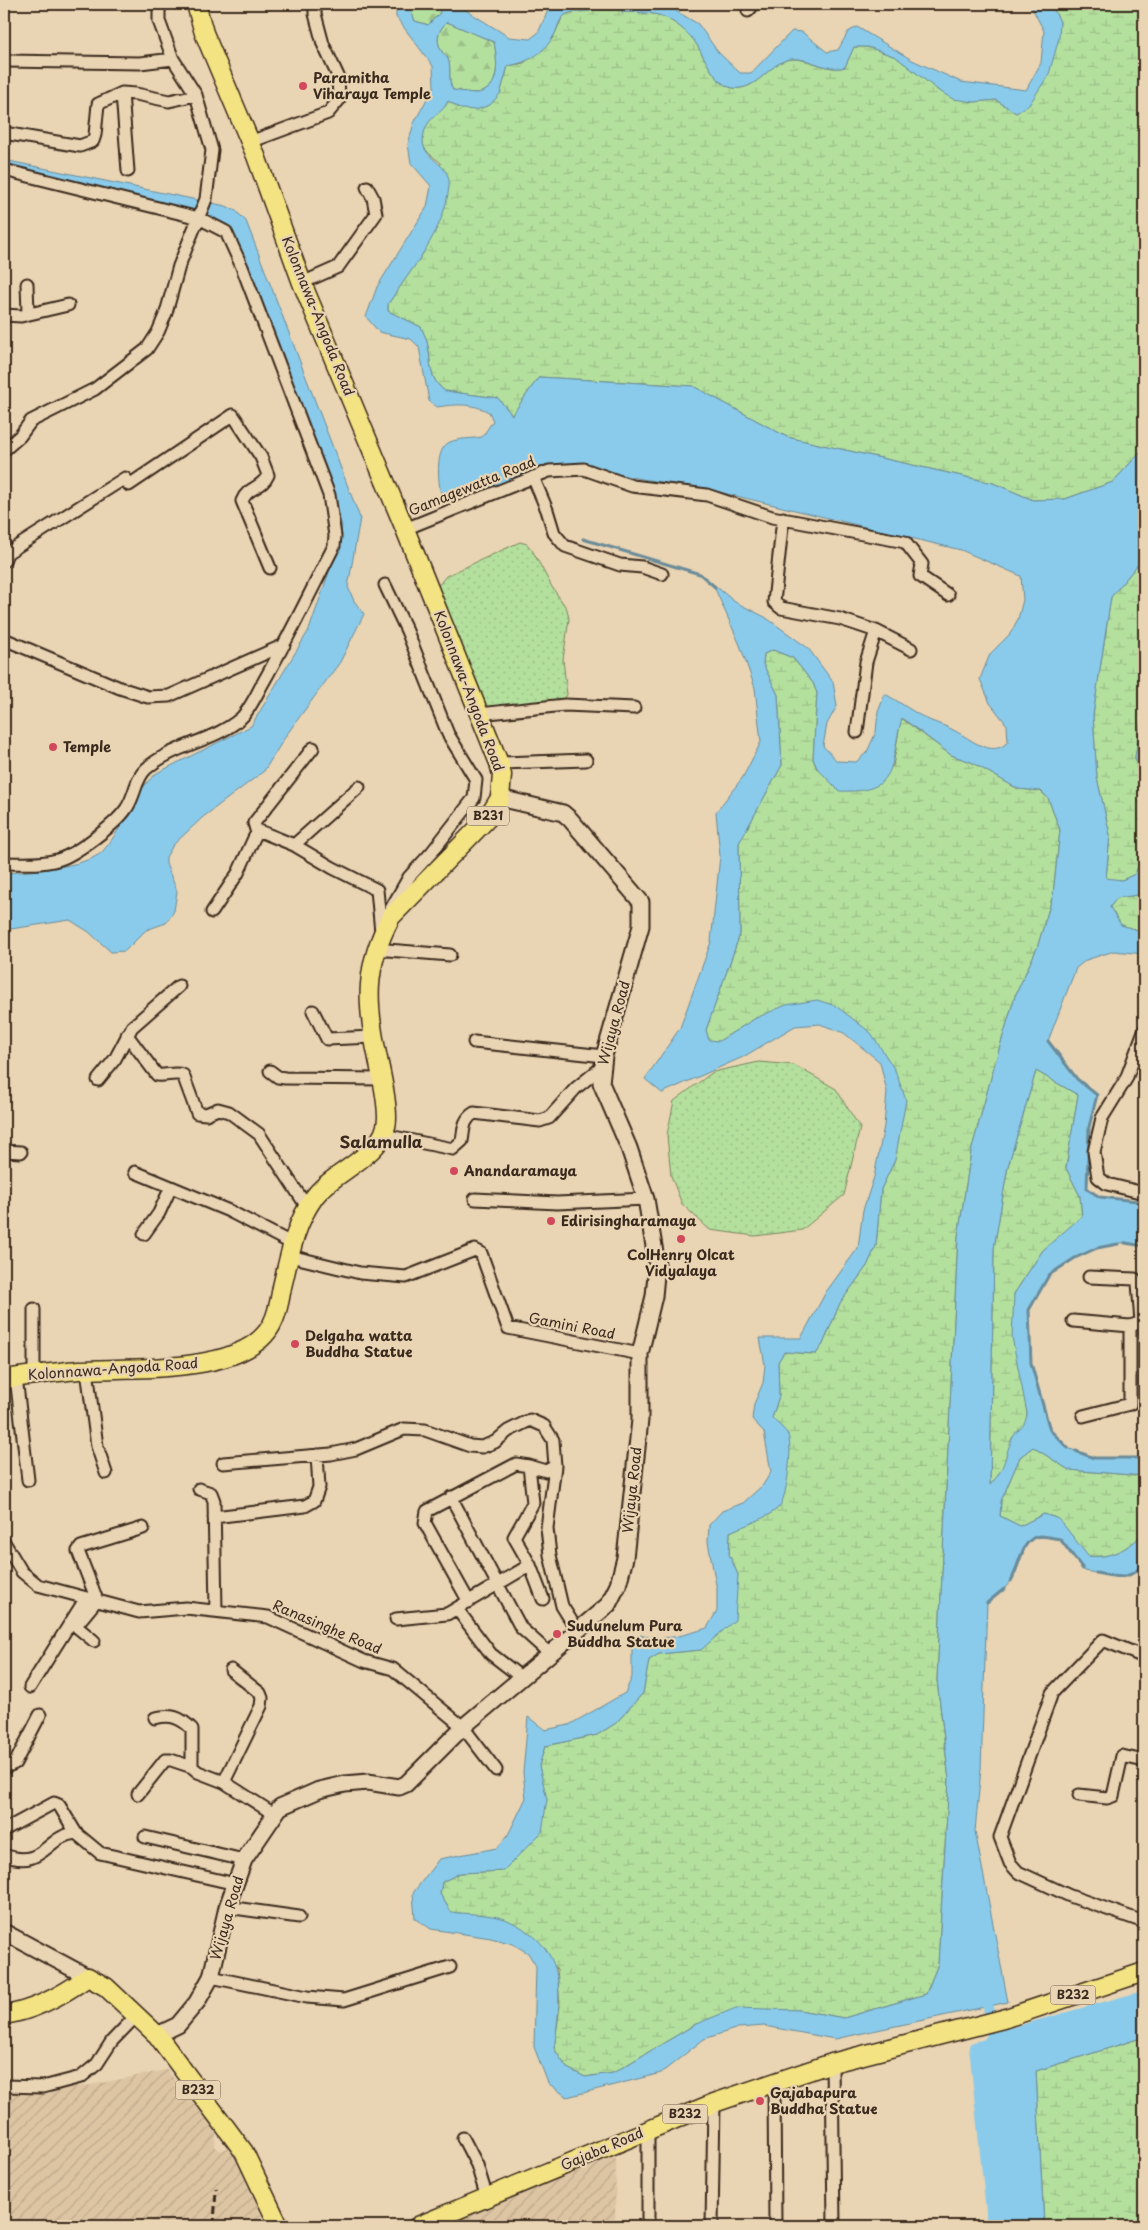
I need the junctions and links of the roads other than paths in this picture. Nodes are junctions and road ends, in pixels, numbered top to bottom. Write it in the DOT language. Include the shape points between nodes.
graph roads {
  1 [pos="162,4"];
  2 [pos="196,4"];
  3 [pos="316,4"];
  4 [pos="173,59"];
  5 [pos="4,61"];
  6 [pos="122,93"];
  7 [pos="196,95"];
  8 [pos="4,133"];
  9 [pos="250,142"];
  10 [pos="4,170"];
  11 [pos="128,171"];
  12 [pos="367,187"];
  13 [pos="199,218"];
  14 [pos="302,283"];
  15 [pos="27,284"];
  16 [pos="68,305"];
  17 [pos="28,313"];
  18 [pos="4,315"];
  19 [pos="4,450"];
  20 [pos="533,477"];
  21 [pos="783,518"];
  22 [pos="405,528"];
  23 [pos="4,561"];
  24 [pos="270,568"];
  25 [pos="662,574"];
  26 [pos="385,585"];
  27 [pos="948,595"];
  28 [pos="876,631"];
  29 [pos="4,639"];
  30 [pos="284,645"];
  31 [pos="911,649"];
  32 [pos="634,708"];
  33 [pos="479,714"];
  34 [pos="857,732"];
  35 [pos="313,748"];
  36 [pos="586,760"];
  37 [pos="499,763"];
  38 [pos="359,787"];
  39 [pos="500,798"];
  40 [pos="257,833"];
  41 [pos="294,844"];
  42 [pos="4,863"];
  43 [pos="212,912"];
  44 [pos="379,937"];
  45 [pos="450,954"];
  46 [pos="179,986"];
  47 [pos="313,1011"];
  48 [pos="1144,1031"];
  49 [pos="126,1036"];
  50 [pos="373,1037"];
  51 [pos="474,1042"];
  52 [pos="603,1061"];
  53 [pos="270,1071"];
  54 [pos="382,1079"];
  55 [pos="98,1080"];
  56 [pos="384,1135"];
  57 [pos="4,1151"];
  58 [pos="21,1152"];
  59 [pos="134,1172"];
  60 [pos="171,1187"];
  61 [pos="1144,1194"];
  62 [pos="475,1199"];
  63 [pos="646,1199"];
  64 [pos="307,1208"];
  65 [pos="144,1234"];
  66 [pos="291,1250"];
  67 [pos="1089,1277"];
  68 [pos="34,1309"];
  69 [pos="1073,1321"];
  70 [pos="1138,1323"];
  71 [pos="640,1354"];
  72 [pos="87,1370"];
  73 [pos="34,1375"];
  74 [pos="10,1378"];
  75 [pos="1083,1416"];
  76 [pos="317,1455"];
  77 [pos="223,1463"];
  78 [pos="528,1466"];
  79 [pos="555,1466"];
  80 [pos="106,1474"];
  81 [pos="28,1480"];
  82 [pos="199,1489"];
  83 [pos="451,1497"];
  84 [pos="214,1517"];
  85 [pos="143,1528"];
  86 [pos="4,1542"];
  87 [pos="530,1565"];
  88 [pos="498,1585"];
  89 [pos="92,1599"];
  90 [pos="543,1599"];
  91 [pos="469,1602"];
  92 [pos="457,1609"];
  93 [pos="216,1610"];
  94 [pos="396,1620"];
  95 [pos="577,1630"];
  96 [pos="94,1641"];
  97 [pos="550,1654"];
  98 [pos="1144,1656"];
  99 [pos="231,1670"];
  100 [pos="522,1678"];
  101 [pos="30,1687"];
  102 [pos="40,1715"];
  103 [pos="155,1718"];
  104 [pos="463,1727"];
  105 [pos="1144,1761"];
  106 [pos="192,1767"];
  107 [pos="4,1768"];
  108 [pos="496,1770"];
  109 [pos="224,1782"];
  110 [pos="138,1794"];
  111 [pos="1079,1795"];
  112 [pos="274,1814"];
  113 [pos="4,1830"];
  114 [pos="76,1833"];
  115 [pos="145,1837"];
  116 [pos="4,1855"];
  117 [pos="244,1860"];
  118 [pos="236,1884"];
  119 [pos="227,1907"];
  120 [pos="300,1917"];
  121 [pos="1144,1922"];
  122 [pos="4,1932"];
  123 [pos="450,1966"];
  124 [pos="1144,1972"];
  125 [pos="88,1977"];
  126 [pos="211,1977"];
  127 [pos="4,2015"];
  128 [pos="137,2015"];
  129 [pos="157,2035"];
  130 [pos="832,2063"];
  131 [pos="774,2083"];
  132 [pos="4,2086"];
  133 [pos="714,2103"];
  134 [pos="648,2129"];
  135 [pos="463,2138"];
  136 [pos="487,2198"];
  137 [pos="279,2226"];
  138 [pos="418,2226"];
  139 [pos="648,2226"];
  140 [pos="712,2226"];
  141 [pos="775,2226"];
  142 [pos="834,2226"];
  1 -- 4 [label="street" via="159,21"];
  2 -- 9 [label="main road, Kolonnawa-Angoda Road / B231" via="204,33"];
  3 -- 9 [label="street" via="315,14 323,44 338,76 339,100 328,113"];
  4 -- 5 [label="street" via="140,63"];
  4 -- 7 [label="street"];
  6 -- 7 [label="street" via="168,101"];
  6 -- 8 [label="street" via="98,104 93,141 80,146"];
  6 -- 11 [label="street"];
  7 -- 13 [label="street" via="212,150 206,199"];
  9 -- 14 [label="main road, Kolonnawa-Angoda Road / B231"];
  10 -- 13 [label="street"];
  12 -- 14 [label="street" via="376,214 338,267"];
  13 -- 19 [label="street" via="179,266 166,313 147,349 95,389 31,421"];
  13 -- 30 [label="street" via="221,228 231,240 329,495 334,546"];
  14 -- 22 [label="main road, Kolonnawa-Angoda Road / B231"];
  15 -- 17 [label="street"];
  16 -- 17 [label="street"];
  17 -- 18 [label="street"];
  20 -- 21 [label="street, Gamagewatta Road" via="549,471 584,469 632,486 707,495"];
  20 -- 22 [label="street, Gamagewatta Road"];
  20 -- 25 [label="street" via="554,533 565,546 620,565 642,567"];
  21 -- 27 [label="street, Gamagewatta Road" via="905,542 922,564 920,576"];
  21 -- 28 [label="street" via="774,602 781,608 840,619"];
  22 -- 33 [label="main road, Kolonnawa-Angoda Road / B231"];
  23 -- 24 [label="street" via="7,553 125,478 129,485 233,416 261,457 268,475 265,482 245,493 242,500"];
  26 -- 44 [label="street" via="448,734 476,780 474,798 409,877"];
  28 -- 31 [label="street"];
  28 -- 34 [label="street" via="866,662"];
  29 -- 30 [label="street" via="120,688 158,698"];
  30 -- 42 [label="street" via="244,714 224,730 165,757 145,770 128,807 109,828 60,860"];
  32 -- 33 [label="street" via="565,705"];
  33 -- 37 [label="main road, Kolonnawa-Angoda Road / B231"];
  35 -- 40 [label="street" via="254,823"];
  36 -- 37 [label="street"];
  37 -- 39 [label="main road, Kolonnawa-Angoda Road / B231" via="502,775"];
  38 -- 41 [label="street"];
  39 -- 44 [label="main road, Kolonnawa-Angoda Road / B231" via="471,837 391,917"];
  39 -- 52 [label="street, Wijaya Road" via="563,813 640,902 641,926"];
  40 -- 41 [label="street" via="266,832"];
  40 -- 43 [label="street" via="238,873"];
  41 -- 44 [label="street" via="378,890"];
  44 -- 45 [label="street"];
  44 -- 50 [label="main road, Kolonnawa-Angoda Road / B231" via="370,985"];
  46 -- 49 [label="street" via="145,1014"];
  47 -- 50 [label="street" via="327,1039"];
  48 -- 61 [label="street" via="1126,1079 1102,1118 1094,1152 1098,1177 1107,1184"];
  49 -- 55 [label="street" via="115,1059"];
  49 -- 64 [label="street" via="157,1075 167,1076 175,1072 183,1075 197,1113 206,1114 218,1109 229,1112 259,1134"];
  50 -- 54 [label="main road, Kolonnawa-Angoda Road / B231"];
  51 -- 52 [label="street"];
  52 -- 56 [label="street" via="549,1118 540,1122 474,1113 465,1122 462,1141 453,1148"];
  52 -- 63 [label="street, Wijaya Road" via="601,1083 629,1148"];
  53 -- 54 [label="street" via="285,1078"];
  54 -- 56 [label="main road, Kolonnawa-Angoda Road / B231" via="387,1119"];
  56 -- 64 [label="main road, Kolonnawa-Angoda Road" via="362,1158 320,1190"];
  57 -- 58 [label="street"];
  59 -- 60 [label="street"];
  60 -- 65 [label="street" via="160,1214"];
  60 -- 66 [label="street" via="228,1211"];
  62 -- 63 [label="street" via="556,1203"];
  63 -- 71 [label="street, Wijaya Road" via="657,1264 654,1296"];
  64 -- 66 [label="main road, Kolonnawa-Angoda Road"];
  66 -- 71 [label="street, Gamini Road" via="360,1272 406,1278 475,1250 481,1254 508,1328"];
  66 -- 72 [label="main road, Kolonnawa-Angoda Road" via="273,1323 253,1346 218,1360 194,1365"];
  67 -- 70 [label="street" via="1135,1279 1138,1283"];
  68 -- 73 [label="street"];
  69 -- 70 [label="street"];
  70 -- 75 [label="street" via="1130,1404"];
  71 -- 95 [label="street, Wijaya Road" via="640,1420 625,1558 618,1585 608,1605"];
  72 -- 73 [label="main road, Kolonnawa-Angoda Road"];
  72 -- 80 [label="street" via="97,1446"];
  73 -- 74 [label="main road, Kolonnawa-Angoda Road"];
  74 -- 81 [label="street"];
  76 -- 77 [label="street"];
  76 -- 79 [label="street" via="356,1449 404,1429 425,1430 482,1447 530,1420 544,1426 553,1440"];
  76 -- 84 [label="street" via="319,1487 314,1501 305,1506"];
  78 -- 79 [label="street" via="546,1471"];
  78 -- 83 [label="street" via="516,1464"];
  78 -- 87 [label="street" via="533,1503 514,1537"];
  79 -- 95 [label="street" via="547,1528 550,1555 562,1606"];
  82 -- 84 [label="street" via="211,1493"];
  83 -- 88 [label="street"];
  83 -- 91 [label="street" via="427,1511 425,1523"];
  84 -- 93 [label="street"];
  85 -- 89 [label="street" via="78,1551"];
  86 -- 89 [label="street, Ranasinghe Road" via="22,1572 38,1585"];
  87 -- 88 [label="street"];
  87 -- 90 [label="street"];
  88 -- 91 [label="street"];
  88 -- 97 [label="street" via="521,1628"];
  89 -- 93 [label="street, Ranasinghe Road" via="139,1612 186,1608"];
  89 -- 96 [label="street" via="76,1627"];
  89 -- 101 [label="street"];
  91 -- 92 [label="street"];
  92 -- 94 [label="street" via="447,1614"];
  92 -- 100 [label="street" via="491,1654"];
  93 -- 104 [label="street, Ranasinghe Road" via="268,1616 364,1661 393,1669"];
  95 -- 97 [label="street, Wijaya Road"];
  97 -- 100 [label="street, Wijaya Road"];
  98 -- 121 [label="street" via="1104,1640 1052,1693 1000,1837 1010,1863 1018,1872 1070,1896"];
  99 -- 109 [label="street" via="262,1698"];
  100 -- 104 [label="street, Wijaya Road"];
  102 -- 107 [label="street" via="15,1763"];
  103 -- 106 [label="street" via="170,1715 184,1720 192,1729"];
  104 -- 108 [label="street, Ranasinghe Road"];
  104 -- 112 [label="street, Wijaya Road" via="406,1784 399,1787 368,1782 345,1784 319,1790 280,1807"];
  105 -- 111 [label="street" via="1122,1756 1113,1796"];
  106 -- 109 [label="street"];
  106 -- 110 [label="street" via="165,1760"];
  109 -- 112 [label="street"];
  112 -- 117 [label="street, Wijaya Road"];
  113 -- 114 [label="street" via="54,1803 59,1805"];
  114 -- 116 [label="street" via="60,1837 29,1859"];
  114 -- 118 [label="street" via="100,1853"];
  115 -- 117 [label="street"];
  117 -- 118 [label="street, Wijaya Road"];
  118 -- 119 [label="street, Wijaya Road"];
  119 -- 120 [label="street"];
  119 -- 126 [label="street, Wijaya Road"];
  122 -- 125 [label="street"];
  123 -- 126 [label="street" via="344,2000"];
  124 -- 130 [label="main road, Gajaba Road / B232" via="1003,2019"];
  125 -- 127 [label="main road" via="70,1990 18,2013"];
  125 -- 128 [label="main road, B232" via="106,1987"];
  126 -- 129 [label="street, Wijaya Road" via="197,2002 178,2025"];
  128 -- 129 [label="main road, B232"];
  128 -- 132 [label="street" via="97,2064 81,2077 43,2087"];
  129 -- 137 [label="main road, B232" via="244,2152"];
  130 -- 131 [label="main road, Gajaba Road / B232"];
  130 -- 142 [label="street"];
  131 -- 133 [label="main road, Gajaba Road / B232"];
  131 -- 141 [label="street"];
  133 -- 134 [label="main road, Gajaba Road / B232"];
  133 -- 140 [label="street"];
  134 -- 136 [label="main road, Gajaba Road / B232"];
  134 -- 139 [label="street"];
  135 -- 136 [label="street"];
  136 -- 138 [label="main road, Gajaba Road / B232"];
}
